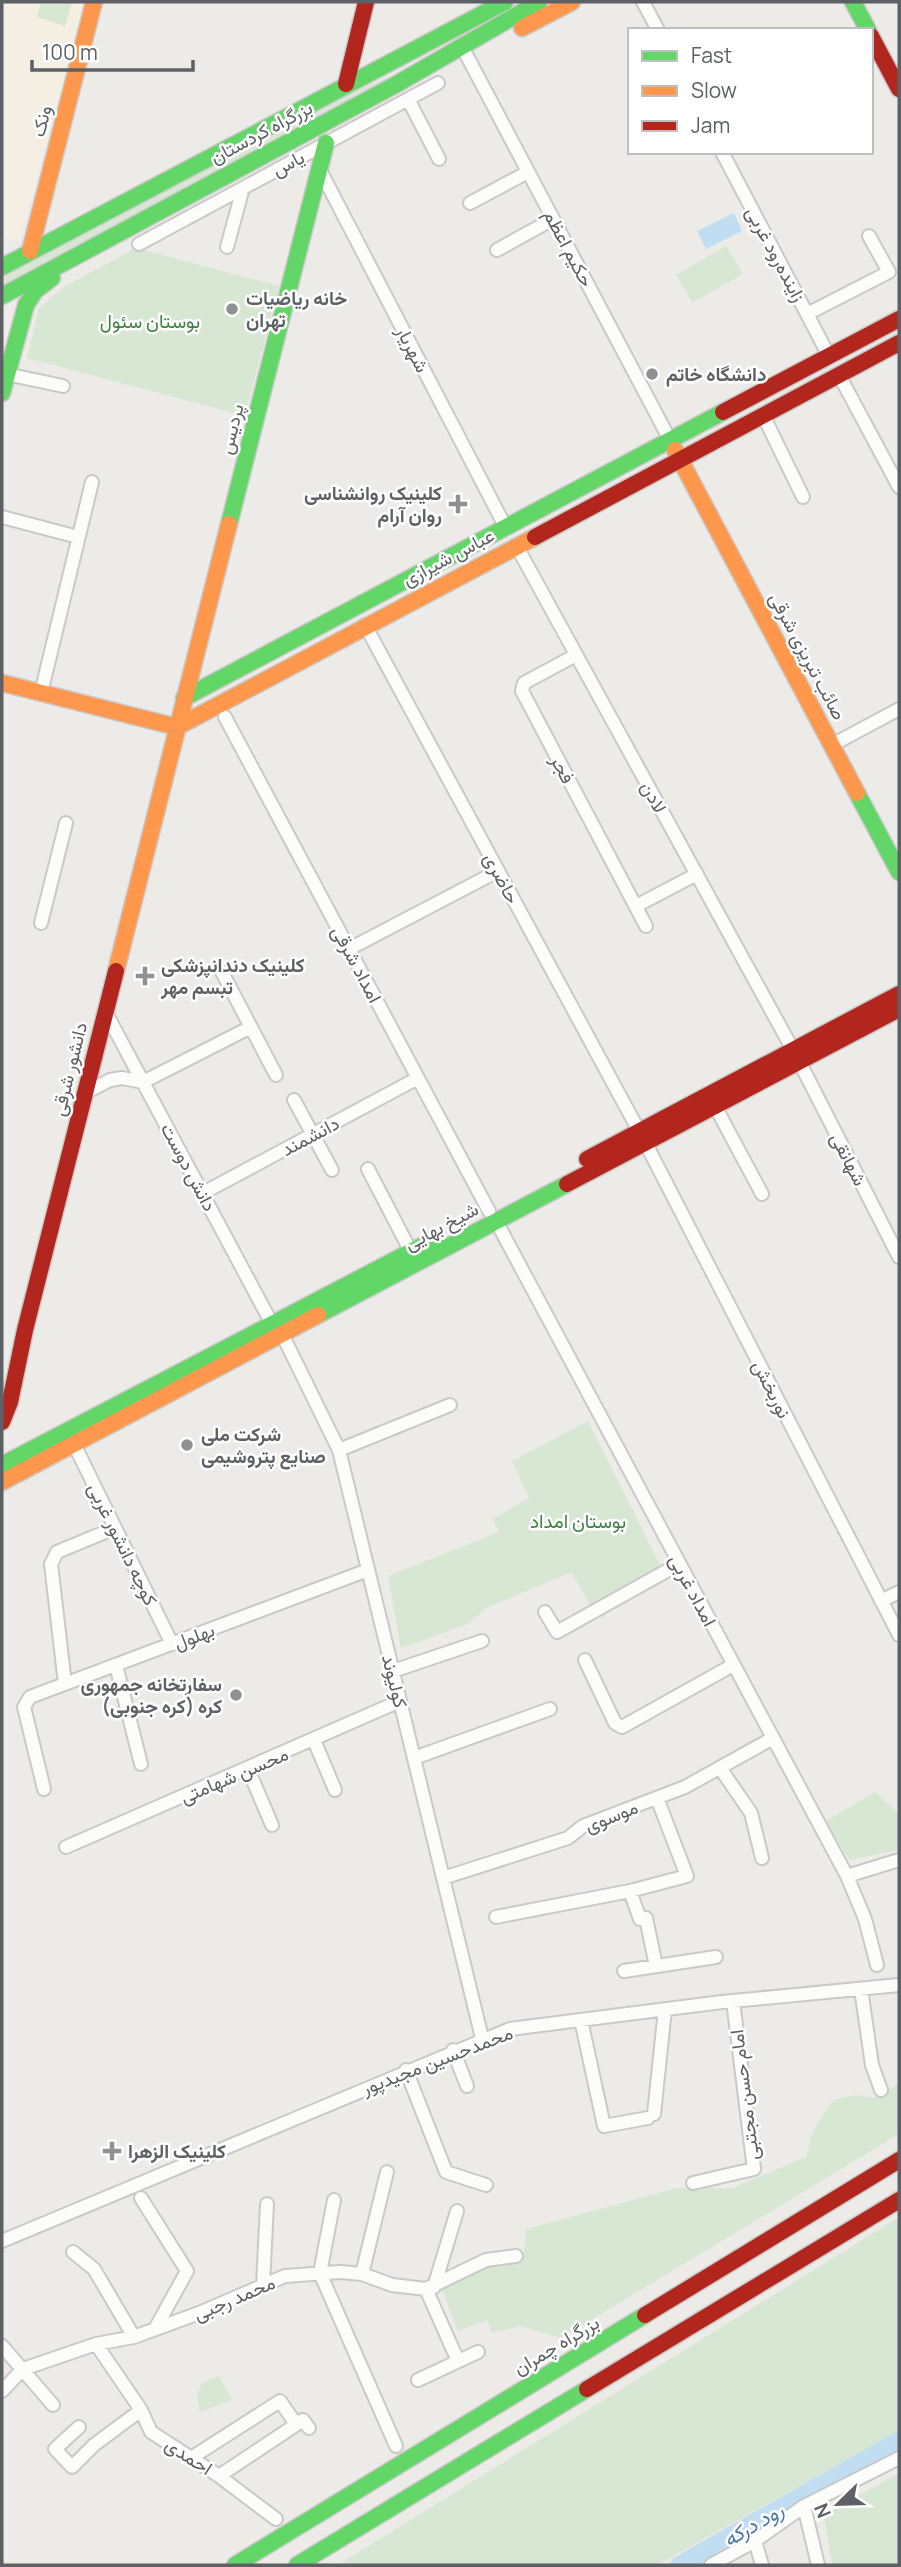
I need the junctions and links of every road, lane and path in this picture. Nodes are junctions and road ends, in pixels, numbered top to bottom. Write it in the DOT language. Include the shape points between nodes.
graph roads {
  1 [pos="94,2"];
  2 [pos="366,2"];
  3 [pos="473,2"];
  4 [pos="505,2"];
  5 [pos="539,2"];
  6 [pos="572,2"];
  7 [pos="643,2"];
  8 [pos="853,2"];
  9 [pos="657,28"];
  10 [pos="867,28"];
  11 [pos="873,40"];
  12 [pos="467,56"];
  13 [pos="438,83"];
  14 [pos="346,84"];
  15 [pos="395,85"];
  16 [pos="899,89"];
  17 [pos="408,99"];
  18 [pos="326,143"];
  19 [pos="723,154"];
  20 [pos="439,159"];
  21 [pos="320,170"];
  22 [pos="528,172"];
  23 [pos="243,188"];
  24 [pos="470,203"];
  25 [pos="553,219"];
  26 [pos="869,236"];
  27 [pos="104,239"];
  28 [pos="139,244"];
  29 [pos="227,247"];
  30 [pos="497,250"];
  31 [pos="30,251"];
  32 [pos="2,267"];
  33 [pos="5,296"];
  34 [pos="807,314"];
  35 [pos="899,319"];
  36 [pos="899,343"];
  37 [pos="830,356"];
  38 [pos="6,374"];
  39 [pos="839,375"];
  40 [pos="62,387"];
  41 [pos="2,393"];
  42 [pos="763,415"];
  43 [pos="670,440"];
  44 [pos="680,458"];
  45 [pos="92,482"];
  46 [pos="899,487"];
  47 [pos="803,497"];
  48 [pos="2,517"];
  49 [pos="506,528"];
  50 [pos="78,537"];
  51 [pos="516,545"];
  52 [pos="365,625"];
  53 [pos="195,653"];
  54 [pos="576,655"];
  55 [pos="218,680"];
  56 [pos="2,683"];
  57 [pos="41,693"];
  58 [pos="184,698"];
  59 [pos="899,709"];
  60 [pos="225,717"];
  61 [pos="177,726"];
  62 [pos="832,745"];
  63 [pos="66,823"];
  64 [pos="498,871"];
  65 [pos="899,872"];
  66 [pos="696,874"];
  67 [pos="636,906"];
  68 [pos="41,923"];
  69 [pos="646,926"];
  70 [pos="349,949"];
  71 [pos="222,972"];
  72 [pos="899,994"];
  73 [pos="899,1009"];
  74 [pos="105,1011"];
  75 [pos="251,1027"];
  76 [pos="796,1056"];
  77 [pos="276,1074"];
  78 [pos="418,1079"];
  79 [pos="143,1082"];
  80 [pos="85,1093"];
  81 [pos="294,1100"];
  82 [pos="715,1106"];
  83 [pos="313,1135"];
  84 [pos="642,1137"];
  85 [pos="368,1169"];
  86 [pos="332,1170"];
  87 [pos="202,1193"];
  88 [pos="762,1194"];
  89 [pos="492,1216"];
  90 [pos="411,1252"];
  91 [pos="899,1257"];
  92 [pos="343,1295"];
  93 [pos="277,1329"];
  94 [pos="25,1330"];
  95 [pos="2,1403"];
  96 [pos="450,1405"];
  97 [pos="2,1422"];
  98 [pos="74,1444"];
  99 [pos="339,1450"];
  100 [pos="2,1465"];
  101 [pos="2,1482"];
  102 [pos="115,1528"];
  103 [pos="679,1564"];
  104 [pos="368,1570"];
  105 [pos="899,1592"];
  106 [pos="881,1601"];
  107 [pos="545,1612"];
  108 [pos="899,1636"];
  109 [pos="482,1642"];
  110 [pos="172,1644"];
  111 [pos="585,1660"];
  112 [pos="116,1665"];
  113 [pos="733,1665"];
  114 [pos="393,1671"];
  115 [pos="65,1684"];
  116 [pos="400,1701"];
  117 [pos="550,1709"];
  118 [pos="773,1738"];
  119 [pos="314,1740"];
  120 [pos="414,1758"];
  121 [pos="141,1764"];
  122 [pos="720,1768"];
  123 [pos="248,1769"];
  124 [pos="44,1789"];
  125 [pos="335,1790"];
  126 [pos="657,1798"];
  127 [pos="272,1825"];
  128 [pos="66,1847"];
  129 [pos="762,1858"];
  130 [pos="899,1860"];
  131 [pos="847,1876"];
  132 [pos="443,1878"];
  133 [pos="630,1891"];
  134 [pos="496,1917"];
  135 [pos="716,1956"];
  136 [pos="877,1965"];
  137 [pos="656,1966"];
  138 [pos="624,1971"];
  139 [pos="899,1985"];
  140 [pos="861,1989"];
  141 [pos="733,2001"];
  142 [pos="666,2009"];
  143 [pos="581,2020"];
  144 [pos="482,2038"];
  145 [pos="453,2050"];
  146 [pos="406,2070"];
  147 [pos="467,2086"];
  148 [pos="881,2090"];
  149 [pos="899,2160"];
  150 [pos="387,2172"];
  151 [pos="693,2183"];
  152 [pos="486,2185"];
  153 [pos="141,2198"];
  154 [pos="334,2200"];
  155 [pos="899,2200"];
  156 [pos="267,2204"];
  157 [pos="457,2211"];
  158 [pos="2,2241"];
  159 [pos="73,2252"];
  160 [pos="516,2256"];
  161 [pos="320,2273"];
  162 [pos="362,2274"];
  163 [pos="263,2285"];
  164 [pos="430,2288"];
  165 [pos="155,2329"];
  166 [pos="134,2337"];
  167 [pos="96,2344"];
  168 [pos="2,2346"];
  169 [pos="478,2352"];
  170 [pos="458,2361"];
  171 [pos="23,2370"];
  172 [pos="418,2380"];
  173 [pos="2,2391"];
  174 [pos="53,2405"];
  175 [pos="141,2410"];
  176 [pos="296,2424"];
  177 [pos="79,2427"];
  178 [pos="309,2428"];
  179 [pos="396,2446"];
  180 [pos="191,2458"];
  181 [pos="899,2458"];
  182 [pos="219,2476"];
  183 [pos="804,2506"];
  184 [pos="276,2519"];
  185 [pos="755,2541"];
  186 [pos="235,2565"];
  187 [pos="297,2565"];
  188 [pos="711,2565"];
  189 [pos="762,2565"];
  190 [pos="818,2565"];
  1 -- 31 [label="main road, ونک"];
  2 -- 14 [label="main road"];
  3 -- 14 [label="main road" via="380,55"];
  4 -- 14 [label="main road, بزرگراه کردستان"];
  5 -- 15 [label="main road, بزرگراه کردستان"];
  6 -- 12 [label="main road"];
  7 -- 9 [label="street"];
  8 -- 10 [label="main road"];
  11 -- 16 [label="main road"];
  12 -- 15 [label="main road" via="435,73"];
  12 -- 22 [label="street, حکیم اعظم"];
  13 -- 17 [label="street, یاس"];
  14 -- 31 [label="main road, بزرگراه کردستان"];
  15 -- 27 [label="main road, بزرگراه کردستان"];
  17 -- 18 [label="street, یاس"];
  17 -- 20 [label="street"];
  18 -- 21 [label="main road, پردیس"];
  18 -- 23 [label="street, یاس"];
  19 -- 34 [label="street, زاینده‌رود غربی"];
  21 -- 49 [label="street, شهریار"];
  21 -- 53 [label="main road, پردیس"];
  22 -- 24 [label="street"];
  22 -- 25 [label="street, حکیم اعظم"];
  23 -- 28 [label="street, یاس"];
  23 -- 29 [label="street"];
  25 -- 30 [label="street"];
  25 -- 43 [label="street, حکیم اعظم"];
  26 -- 34 [label="street" via="890,272"];
  27 -- 33 [label="main road, بزرگراه کردستان"];
  27 -- 38 [label="main road" via="30,297"];
  31 -- 32 [label="main road, بزرگراه کردستان"];
  34 -- 37 [label="street, زاینده‌رود غربی"];
  35 -- 37 [label="main road, عباس شیرازی"];
  36 -- 39 [label="main road, عباس شیرازی"];
  37 -- 43 [label="main road, عباس شیرازی"];
  38 -- 40 [label="street"];
  38 -- 41 [label="main road"];
  39 -- 42 [label="main road, عباس شیرازی"];
  39 -- 46 [label="street"];
  42 -- 44 [label="main road, عباس شیرازی"];
  42 -- 47 [label="street"];
  43 -- 44 [label="main road, صائب تبریزی شرقی"];
  43 -- 49 [label="main road, عباس شیرازی"];
  44 -- 51 [label="main road, عباس شیرازی"];
  44 -- 62 [label="main road, صائب تبریزی شرقی"];
  45 -- 50 [label="street"];
  48 -- 50 [label="street"];
  49 -- 55 [label="main road, عباس شیرازی"];
  50 -- 57 [label="street"];
  51 -- 52 [label="main road, عباس شیرازی"];
  51 -- 54 [label="street, لادن"];
  52 -- 61 [label="main road, عباس شیرازی"];
  52 -- 64 [label="street, حاضری"];
  53 -- 55 [label="main road" via="199,672"];
  53 -- 58 [label="main road, پردیس"];
  54 -- 66 [label="street, لادن"];
  54 -- 67 [label="street, فجر" via="524,683 522,691"];
  55 -- 58 [label="main road, عباس شیرازی"];
  56 -- 57 [label="main road"];
  57 -- 61 [label="main road"];
  58 -- 61 [label="main road, پردیس"];
  59 -- 62 [label="street"];
  60 -- 70 [label="street, امداد شرقی"];
  61 -- 74 [label="main road, دانشور شرقی"];
  62 -- 65 [label="main road, صائب تبریزی شرقی"];
  63 -- 68 [label="street"];
  64 -- 70 [label="street"];
  64 -- 84 [label="street, حاضری"];
  66 -- 67 [label="street"];
  66 -- 76 [label="street, لادن"];
  67 -- 69 [label="street, فجر"];
  70 -- 78 [label="street, امداد شرقی"];
  71 -- 75 [label="street"];
  72 -- 76 [label="main road, شیخ بهایی"];
  73 -- 76 [label="main road, شیخ بهایی"];
  74 -- 79 [label="street, دانش دوست"];
  74 -- 80 [label="main road, دانشور شرقی"];
  75 -- 77 [label="street"];
  75 -- 79 [label="street"];
  76 -- 82 [label="main road, شیخ بهایی"];
  76 -- 84 [label="main road, شیخ بهایی"];
  76 -- 91 [label="street, شهانقی"];
  78 -- 83 [label="street, دانشمند"];
  78 -- 89 [label="street, امداد شرقی"];
  79 -- 80 [label="street" via="110,1080"];
  79 -- 87 [label="street, دانش دوست"];
  80 -- 94 [label="main road, دانشور شرقی"];
  81 -- 83 [label="street"];
  82 -- 84 [label="main road, شیخ بهایی"];
  82 -- 88 [label="street"];
  83 -- 86 [label="street"];
  83 -- 87 [label="street, دانشمند"];
  84 -- 89 [label="main road, شیخ بهایی"];
  84 -- 106 [label="street, نوربخش"];
  85 -- 90 [label="street"];
  87 -- 93 [label="street, دانش دوست"];
  89 -- 90 [label="main road, شیخ بهایی"];
  89 -- 92 [label="main road, شیخ بهایی"];
  89 -- 103 [label="street, امداد غربی"];
  90 -- 92 [label="main road, شیخ بهایی"];
  92 -- 93 [label="main road, شیخ بهایی"];
  93 -- 98 [label="main road, شیخ بهایی"];
  93 -- 99 [label="street, کولیوند"];
  93 -- 100 [label="main road, شیخ بهایی"];
  94 -- 95 [label="main road" via="15,1346"];
  94 -- 97 [label="main road, دانشور شرقی"];
  96 -- 99 [label="street"];
  98 -- 101 [label="main road, شیخ بهایی"];
  98 -- 102 [label="street, کوچه دانشور غربی"];
  99 -- 104 [label="street, کولیوند"];
  102 -- 110 [label="street, کوچه دانشور غربی"];
  102 -- 115 [label="street" via="53,1557"];
  103 -- 107 [label="street" via="557,1632"];
  103 -- 113 [label="street, امداد غربی"];
  104 -- 110 [label="street, بهلول"];
  104 -- 114 [label="street, کولیوند"];
  105 -- 106 [label="street"];
  106 -- 108 [label="street, نوربخش"];
  109 -- 114 [label="street"];
  110 -- 112 [label="street, بهلول"];
  111 -- 113 [label="street" via="615,1723 622,1727"];
  112 -- 115 [label="street, بهلول"];
  112 -- 121 [label="street"];
  113 -- 118 [label="street, امداد غربی"];
  114 -- 116 [label="street, کولیوند"];
  115 -- 124 [label="street, بهلول" via="30,1698 24,1707"];
  116 -- 119 [label="street, محسن شهامتی"];
  116 -- 120 [label="street, کولیوند"];
  117 -- 120 [label="street"];
  118 -- 122 [label="street, موسوی"];
  118 -- 131 [label="street, امداد غربی"];
  119 -- 123 [label="street, محسن شهامتی"];
  119 -- 125 [label="street"];
  120 -- 132 [label="street, کولیوند"];
  122 -- 126 [label="street, موسوی"];
  122 -- 129 [label="street" via="751,1813"];
  123 -- 127 [label="street"];
  123 -- 128 [label="street, محسن شهامتی"];
  126 -- 132 [label="street, موسوی" via="583,1826 568,1838"];
  126 -- 133 [label="street" via="687,1875"];
  130 -- 131 [label="street"];
  131 -- 136 [label="street, امداد غربی"];
  132 -- 144 [label="street, کولیوند"];
  133 -- 134 [label="street"];
  133 -- 137 [label="street" via="640,1919 646,1918"];
  135 -- 137 [label="street"];
  137 -- 138 [label="street"];
  139 -- 140 [label="street, محمدحسین مجیدپور"];
  140 -- 141 [label="street, محمدحسین مجیدپور"];
  140 -- 148 [label="street" via="872,2065"];
  141 -- 142 [label="street, محمدحسین مجیدپور"];
  141 -- 151 [label="street, امام حسن مجتبی" via="754,2169"];
  142 -- 143 [label="street, محمدحسین مجیدپور"];
  142 -- 143 [label="street" via="651,2116 604,2126"];
  143 -- 144 [label="street, محمدحسین مجیدپور" via="510,2029"];
  144 -- 145 [label="street, محمدحسین مجیدپور"];
  145 -- 146 [label="street, محمدحسین مجیدپور"];
  145 -- 147 [label="street"];
  146 -- 152 [label="street" via="446,2172"];
  146 -- 158 [label="street, محمدحسین مجیدپور"];
  149 -- 186 [label="main road, بزرگراه چمران"];
  150 -- 162 [label="street"];
  153 -- 165 [label="street" via="187,2271"];
  154 -- 161 [label="street"];
  155 -- 187 [label="main road"];
  156 -- 163 [label="street"];
  157 -- 164 [label="street"];
  159 -- 166 [label="street" via="94,2269"];
  160 -- 164 [label="street" via="486,2260"];
  161 -- 162 [label="street, محمد رجبی"];
  161 -- 163 [label="street, محمد رجبی" via="285,2276"];
  161 -- 179 [label="street"];
  162 -- 164 [label="street, محمد رجبی" via="392,2285"];
  163 -- 165 [label="street, محمد رجبی"];
  164 -- 170 [label="street"];
  165 -- 166 [label="street, محمد رجبی"];
  166 -- 167 [label="street, محمد رجبی"];
  167 -- 171 [label="street, محمد رجبی"];
  167 -- 175 [label="street, احمدی"];
  168 -- 171 [label="street"];
  169 -- 170 [label="street"];
  170 -- 172 [label="street"];
  171 -- 173 [label="street, محمد رجبی"];
  171 -- 174 [label="street"];
  175 -- 177 [label="street" via="72,2467 55,2449"];
  175 -- 180 [label="street, احمدی" via="151,2432"];
  176 -- 178 [label="street" via="303,2420"];
  176 -- 180 [label="street" via="280,2401"];
  176 -- 182 [label="street"];
  180 -- 182 [label="street, احمدی"];
  181 -- 183 [label="street"];
  182 -- 184 [label="street, احمدی"];
  183 -- 185 [label="street"];
  183 -- 190 [label="street"];
  185 -- 188 [label="street"];
  185 -- 189 [label="street"];
}
